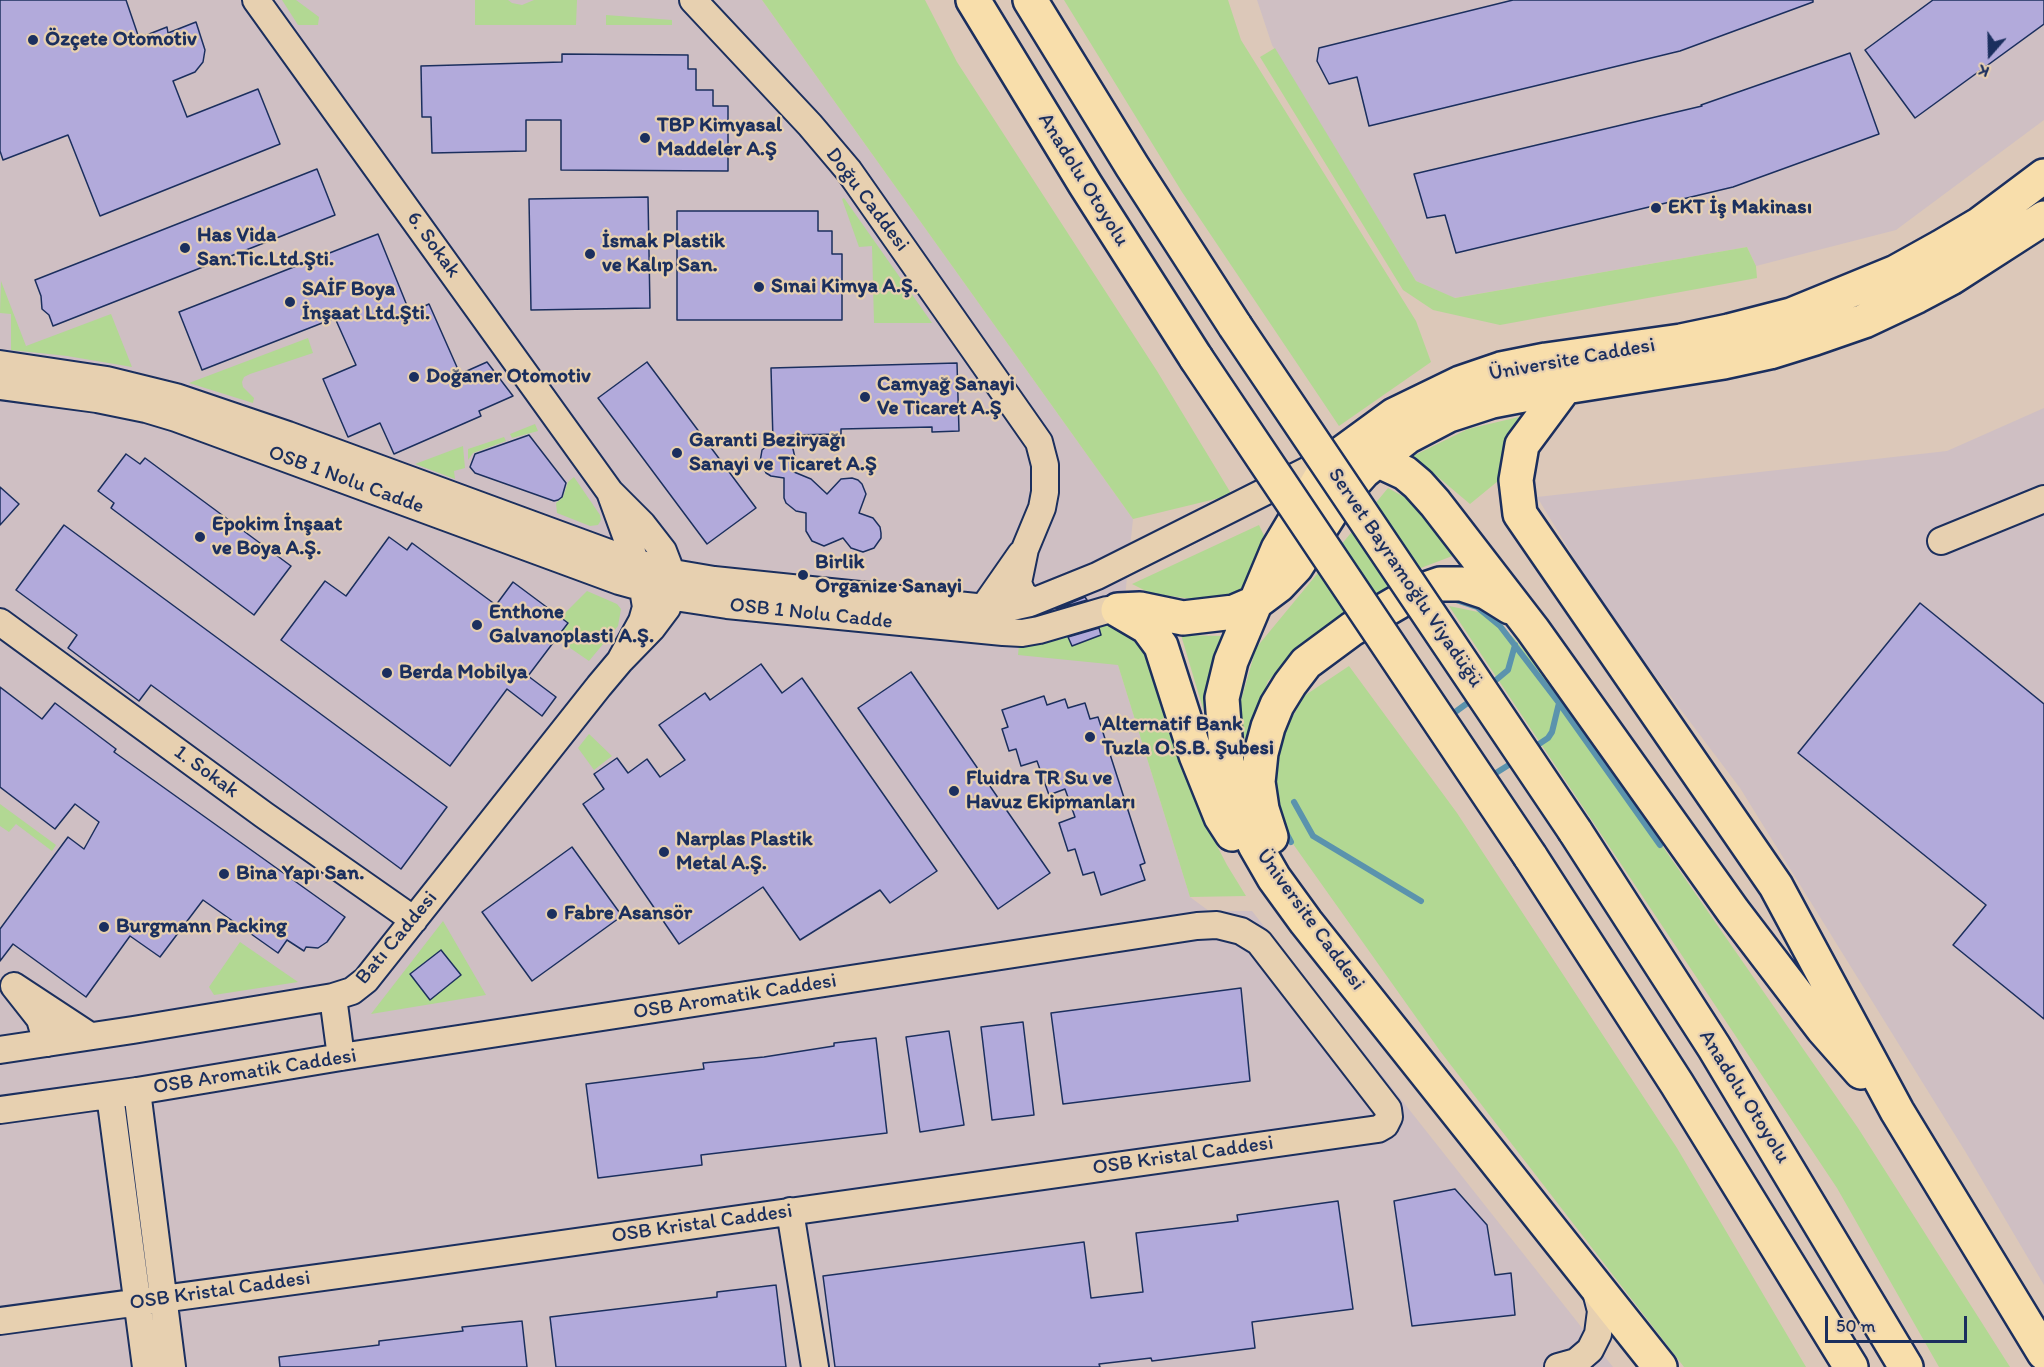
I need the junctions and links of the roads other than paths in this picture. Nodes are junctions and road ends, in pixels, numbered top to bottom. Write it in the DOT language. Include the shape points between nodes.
graph roads {
  1 [pos="256,0"];
  2 [pos="693,0"];
  3 [pos="974,0"];
  4 [pos="1030,0"];
  5 [pos="2044,176"];
  6 [pos="2044,218"];
  7 [pos="0,364"];
  8 [pos="0,386"];
  9 [pos="1565,387"];
  10 [pos="1342,453"];
  11 [pos="1377,460"];
  12 [pos="610,492"];
  13 [pos="2044,499"];
  14 [pos="1941,541"];
  15 [pos="1025,549"];
  16 [pos="640,576"];
  17 [pos="672,584"];
  18 [pos="1033,601"];
  19 [pos="1255,603"];
  20 [pos="1118,610"];
  21 [pos="1520,613"];
  22 [pos="988,619"];
  23 [pos="0,622"];
  24 [pos="620,661"];
  25 [pos="1575,831"];
  26 [pos="414,920"];
  27 [pos="1306,922"];
  28 [pos="7,981"];
  29 [pos="333,997"];
  30 [pos="90,1036"];
  31 [pos="47,1043"];
  32 [pos="0,1050"];
  33 [pos="341,1057"];
  34 [pos="137,1091"];
  35 [pos="110,1095"];
  36 [pos="1388,1109"];
  37 [pos="0,1110"];
  38 [pos="1897,1112"];
  39 [pos="790,1211"];
  40 [pos="1594,1284"];
  41 [pos="151,1300"];
  42 [pos="0,1321"];
  43 [pos="2044,1353"];
  44 [pos="147,1367"];
  45 [pos="172,1367"];
  46 [pos="815,1367"];
  47 [pos="1558,1367"];
  48 [pos="1660,1367"];
  49 [pos="1851,1367"];
  50 [pos="1906,1367"];
  1 -- 12 [label="street, 6. Sokak"];
  2 -- 15 [label="street, Doğu Caddesi" via="849,171 1031,428 1043,453 1047,479 1042,508"];
  3 -- 49 [label="main road, Anadolu Otoyolu, bridge" via="1196,358 1530,856 1677,1084"];
  4 -- 25 [label="main road, Servet Bayramoğlu Viyadüğü, bridge" via="1235,326"];
  5 -- 10 [label="main road, Üniversite Caddesi" via="1980,225 1896,272 1838,297 1791,315 1729,331 1501,369 1402,410"];
  6 -- 9 [label="main road, Üniversite Caddesi" via="1952,278 1864,321 1770,352"];
  7 -- 16 [label="street, OSB 1 Nolu Cadde" via="107,380 176,397 288,435"];
  8 -- 16 [label="street, OSB 1 Nolu Cadde" via="146,409"];
  9 -- 11 [label="main road, OSB 1 Nolu Cadde" via="1492,401 1449,415 1407,437"];
  9 -- 38 [label="main road" via="1522,445 1516,480 1520,514 1776,886"];
  10 -- 11 [label="main road"];
  10 -- 18 [label="street, OSB 1 Nolu Cadde" via="1097,576"];
  10 -- 19 [label="main road, Üniversite Caddesi" via="1298,514"];
  11 -- 19 [label="main road, OSB 1 Nolu Cadde" via="1340,498 1296,567"];
  11 -- 21 [label="main road" via="1418,484"];
  12 -- 16 [label="street, 6. Sokak"];
  12 -- 17 [label="street, 6. Sokak" via="659,544"];
  13 -- 14 [label="street"];
  15 -- 18 [label="street, Doğu Caddesi" via="1018,583 1023,595"];
  15 -- 22 [label="street, Doğu Caddesi"];
  16 -- 17 [label="street, OSB 1 Nolu Cadde"];
  16 -- 24 [label="street, Batı Caddesi" via="646,607"];
  17 -- 22 [label="street, OSB 1 Nolu Cadde" via="714,580"];
  17 -- 24 [label="street, Batı Caddesi" via="667,608 660,619"];
  18 -- 22 [label="street, OSB 1 Nolu Cadde"];
  19 -- 20 [label="main road, OSB 1 Nolu Cadde" via="1234,612 1183,618 1140,609"];
  19 -- 27 [label="main road, Üniversite Caddesi" via="1231,661 1222,698 1227,763 1255,845"];
  20 -- 22 [label="street, OSB 1 Nolu Cadde" via="1022,633"];
  20 -- 27 [label="main road" via="1147,627 1161,646 1196,755 1221,817 1249,864"];
  21 -- 27 [label="main road" via="1485,592 1462,584 1440,584 1414,593 1352,629 1306,663 1290,684 1268,727 1258,782 1271,839"];
  21 -- 38 [label="main road" via="1733,911 1823,1029"];
  23 -- 26 [label="street, 1. Sokak"];
  24 -- 26 [label="street, Batı Caddesi"];
  25 -- 50 [label="main road, Anadolu Otoyolu" via="1714,1047"];
  26 -- 29 [label="street, Batı Caddesi" via="366,980 352,991"];
  27 -- 40 [label="main road, Üniversite Caddesi"];
  28 -- 30 [label="street"];
  28 -- 31 [label="street" via="40,1019"];
  29 -- 30 [label="street, Batı Caddesi"];
  29 -- 33 [label="street"];
  30 -- 31 [label="street, Batı Caddesi"];
  31 -- 32 [label="street, Batı Caddesi"];
  33 -- 34 [label="street, OSB Aromatik Caddesi"];
  33 -- 36 [label="street, OSB Aromatik Caddesi" via="1217,925 1241,931 1259,942"];
  34 -- 35 [label="street, OSB Aromatik Caddesi"];
  34 -- 41 [label="street"];
  35 -- 37 [label="street, OSB Aromatik Caddesi"];
  35 -- 41 [label="street"];
  36 -- 39 [label="street, OSB Kristal Caddesi" via="1385,1125 1378,1128"];
  38 -- 43 [label="main road"];
  39 -- 41 [label="street, OSB Kristal Caddesi"];
  39 -- 46 [label="street"];
  40 -- 47 [label="street" via="1601,1311 1599,1334 1583,1356"];
  40 -- 48 [label="main road, Üniversite Caddesi"];
  41 -- 42 [label="street, OSB Kristal Caddesi"];
  41 -- 44 [label="street"];
  41 -- 45 [label="street"];
}
